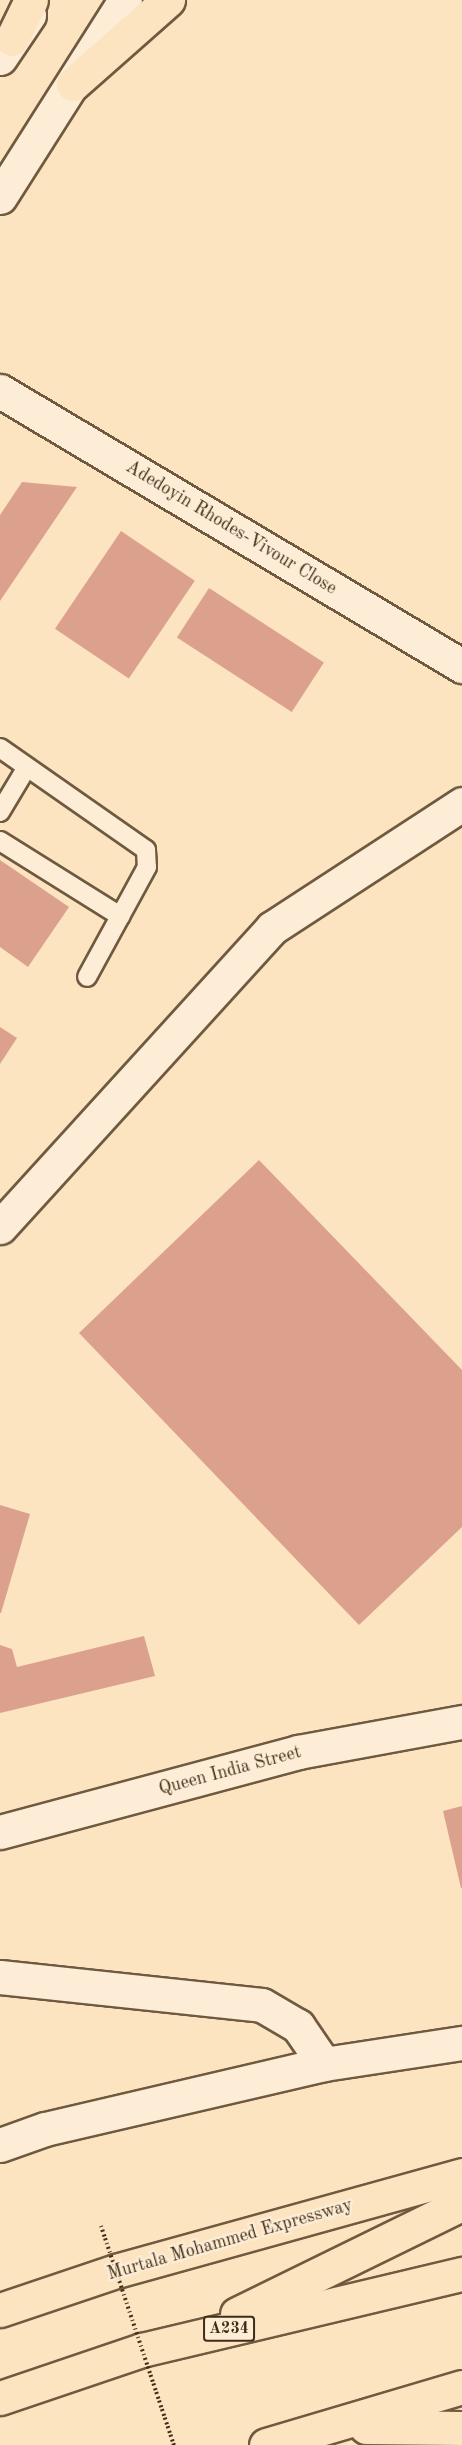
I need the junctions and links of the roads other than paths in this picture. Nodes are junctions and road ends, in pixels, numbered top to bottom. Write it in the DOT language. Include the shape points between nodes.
graph roads {
  1 [pos="31,0"];
  2 [pos="40,0"];
  3 [pos="125,0"];
  4 [pos="168,0"];
  5 [pos="6,48"];
  6 [pos="73,84"];
  7 [pos="0,197"];
  8 [pos="0,391"];
  9 [pos="462,666"];
  10 [pos="0,748"];
  11 [pos="27,767"];
  12 [pos="462,804"];
  13 [pos="0,812"];
  14 [pos="0,840"];
  15 [pos="120,916"];
  16 [pos="87,976"];
  17 [pos="0,1227"];
  18 [pos="462,1722"];
  19 [pos="0,1832"];
  20 [pos="0,1977"];
  21 [pos="462,2043"];
  22 [pos="324,2064"];
  23 [pos="0,2145"];
  24 [pos="462,2175"];
  25 [pos="462,2204"];
  26 [pos="462,2274"];
  27 [pos="0,2310"];
  28 [pos="186,2340"];
  29 [pos="462,2387"];
  30 [pos="0,2398"];
  31 [pos="334,2426"];
  32 [pos="462,2428"];
  33 [pos="266,2445"];
  1 -- 5 [label="highway"];
  2 -- 5 [label="street"];
  3 -- 6 [label="street"];
  4 -- 6 [label="highway"];
  6 -- 7 [label="street"];
  8 -- 9 [label="street, Adedoyin Rhodes-Vivour Close"];
  10 -- 11 [label="lane"];
  11 -- 13 [label="lane"];
  11 -- 15 [label="lane" via="146,850 147,867"];
  12 -- 17 [label="street" via="272,928"];
  14 -- 15 [label="lane"];
  15 -- 16 [label="lane"];
  18 -- 19 [label="street, Queen India Street" via="298,1752"];
  20 -- 22 [label="street" via="262,2005 298,2026"];
  21 -- 22 [label="street"];
  22 -- 23 [label="street" via="45,2129"];
  24 -- 27 [label="highway, Murtala Mohammed Expressway" via="116,2271"];
  25 -- 28 [label="highway"];
  26 -- 28 [label="highway, A234"];
  28 -- 30 [label="highway, A234" via="142,2350"];
  29 -- 31 [label="highway"];
  31 -- 32 [label="highway"];
  31 -- 33 [label="highway"];
}
